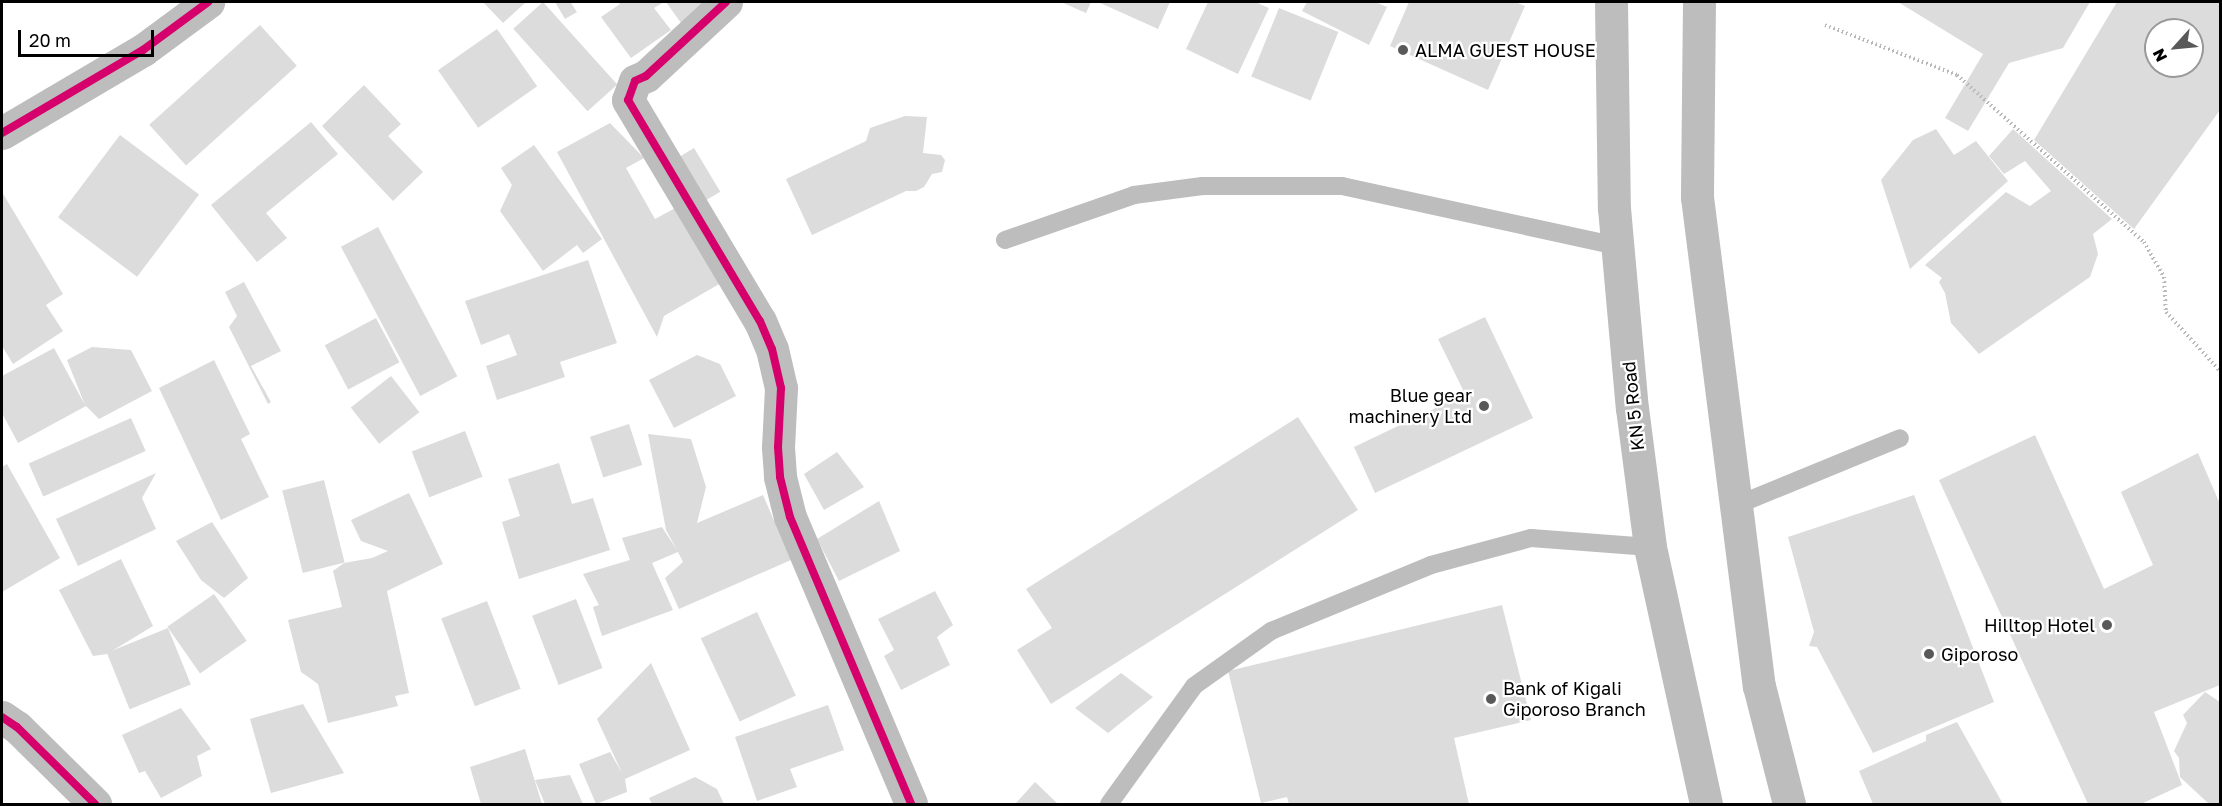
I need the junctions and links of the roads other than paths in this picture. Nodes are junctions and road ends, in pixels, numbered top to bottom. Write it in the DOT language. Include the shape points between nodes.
graph roads {
  1 [pos="208,2"];
  2 [pos="726,2"];
  3 [pos="1611,2"];
  4 [pos="1699,2"];
  5 [pos="2,133"];
  6 [pos="1005,240"];
  7 [pos="1617,246"];
  8 [pos="1900,438"];
  9 [pos="1737,505"];
  10 [pos="1650,547"];
  11 [pos="2,717"];
  12 [pos="95,804"];
  13 [pos="911,804"];
  14 [pos="1109,804"];
  15 [pos="1706,804"];
  16 [pos="1789,804"];
  1 -- 5 [label="main road" via="143,50"];
  2 -- 13 [label="main road" via="646,76 635,81 628,100 760,321 772,349 781,388 780,477 790,517"];
  3 -- 7 [label="main road, KN 5 Road"];
  4 -- 9 [label="main road" via="1697,196"];
  6 -- 7 [label="lane" via="1134,195 1203,186 1342,186"];
  7 -- 10 [label="main road, KN 5 Road"];
  8 -- 9 [label="lane"];
  9 -- 16 [label="main road" via="1760,686"];
  10 -- 14 [label="lane" via="1531,538 1431,564 1271,631 1194,686"];
  10 -- 15 [label="main road, KN 5 Road"];
  11 -- 12 [label="main road"];
}
